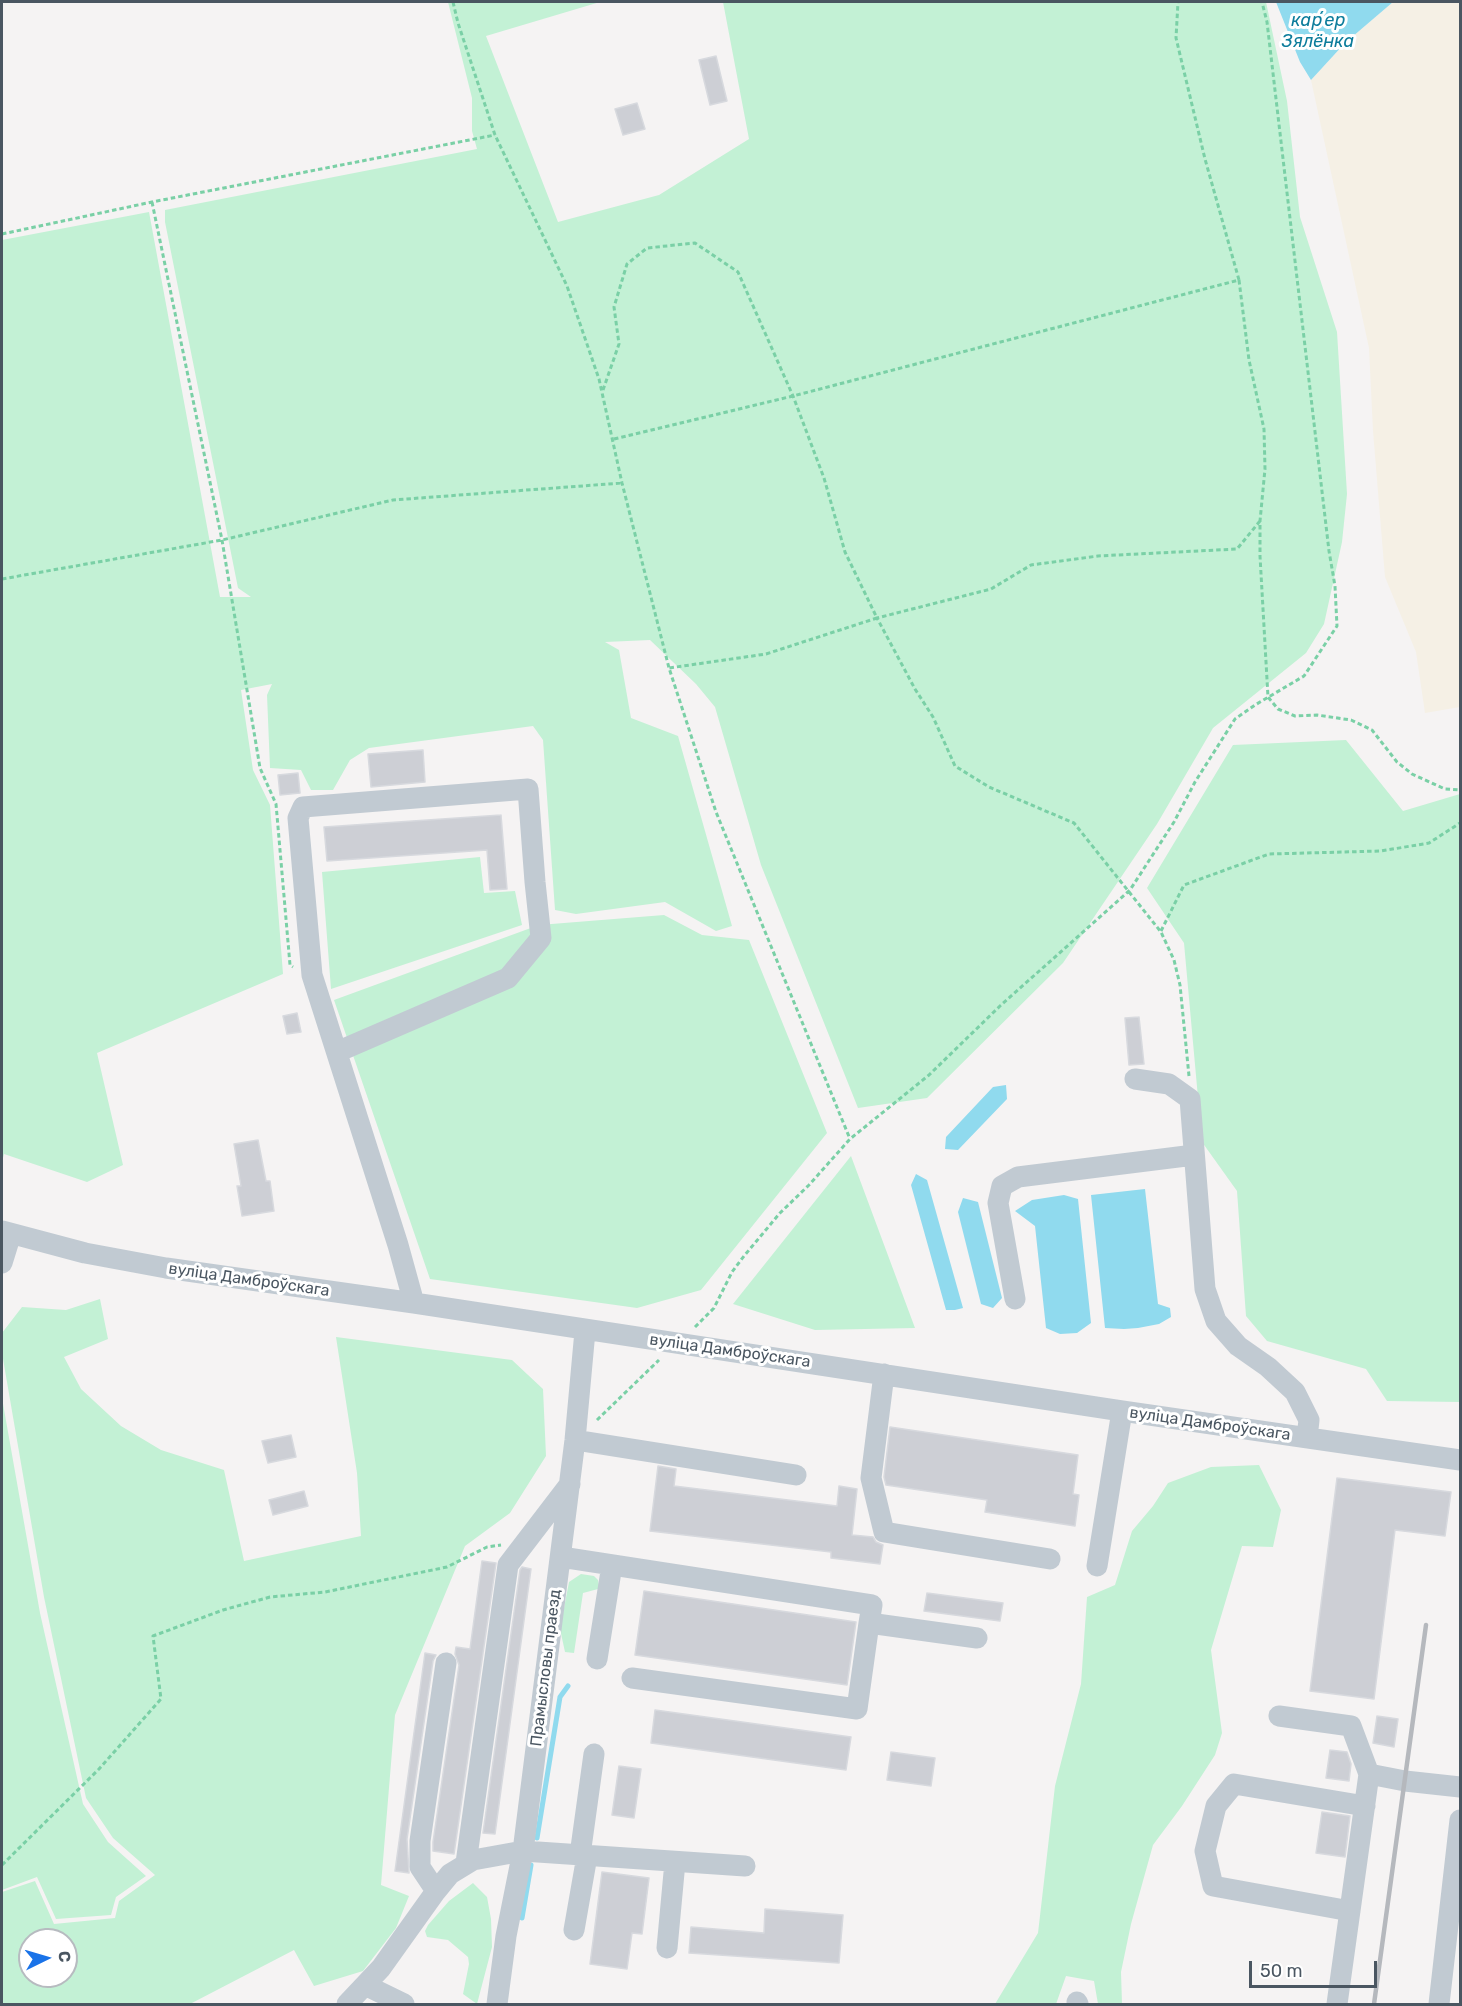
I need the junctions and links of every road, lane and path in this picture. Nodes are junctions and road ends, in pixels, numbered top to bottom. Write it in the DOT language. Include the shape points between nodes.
graph roads {
  1 [pos="453,2"];
  2 [pos="1178,2"];
  3 [pos="1262,2"];
  4 [pos="495,135"];
  5 [pos="152,202"];
  6 [pos="2,234"];
  7 [pos="1239,280"];
  8 [pos="602,392"];
  9 [pos="793,396"];
  10 [pos="614,439"];
  11 [pos="622,483"];
  12 [pos="1260,521"];
  13 [pos="222,540"];
  14 [pos="2,579"];
  15 [pos="877,618"];
  16 [pos="669,668"];
  17 [pos="1268,697"];
  18 [pos="1461,790"];
  19 [pos="1461,823"];
  20 [pos="1130,890"];
  21 [pos="1161,932"];
  22 [pos="312,975"];
  23 [pos="337,1052"];
  24 [pos="1135,1079"];
  25 [pos="1190,1099"];
  26 [pos="850,1139"];
  27 [pos="1194,1155"];
  28 [pos="6,1233"];
  29 [pos="2,1263"];
  30 [pos="1015,1299"];
  31 [pos="414,1303"];
  32 [pos="714,1308"];
  33 [pos="585,1330"];
  34 [pos="677,1342"];
  35 [pos="884,1374"];
  36 [pos="1122,1411"];
  37 [pos="1307,1438"];
  38 [pos="575,1440"];
  39 [pos="1461,1460"];
  40 [pos="796,1475"];
  41 [pos="570,1484"];
  42 [pos="526,1541"];
  43 [pos="561,1557"];
  44 [pos="1050,1558"];
  45 [pos="612,1565"];
  46 [pos="1097,1566"];
  47 [pos="869,1623"];
  48 [pos="976,1638"];
  49 [pos="597,1659"];
  50 [pos="446,1663"];
  51 [pos="632,1678"];
  52 [pos="1279,1716"];
  53 [pos="594,1754"];
  54 [pos="1369,1774"];
  55 [pos="1461,1787"];
  56 [pos="1365,1806"];
  57 [pos="1461,1820"];
  58 [pos="523,1851"];
  59 [pos="584,1856"];
  60 [pos="675,1862"];
  61 [pos="466,1863"];
  62 [pos="2,1865"];
  63 [pos="745,1866"];
  64 [pos="436,1891"];
  65 [pos="1350,1911"];
  66 [pos="574,1930"];
  67 [pos="667,1948"];
  68 [pos="365,1985"];
  69 [pos="347,2004"];
  70 [pos="404,2004"];
  71 [pos="497,2004"];
  72 [pos="1337,2004"];
  73 [pos="1439,2004"];
  1 -- 4 [label="path"];
  2 -- 7 [label="path" via="1176,38"];
  3 -- 17 [label="path" via="1337,626 1304,676"];
  4 -- 5 [label="path"];
  4 -- 8 [label="path" via="567,286"];
  5 -- 6 [label="path"];
  5 -- 13 [label="path"];
  7 -- 9 [label="path"];
  7 -- 12 [label="path" via="1249,360 1264,429 1266,469"];
  8 -- 9 [label="path" via="619,344 614,307 627,264 647,248 695,243 738,273"];
  8 -- 10 [label="path"];
  9 -- 10 [label="path"];
  9 -- 15 [label="path" via="824,478 845,552"];
  10 -- 11 [label="path"];
  11 -- 13 [label="path" via="393,500"];
  11 -- 16 [label="path"];
  12 -- 15 [label="path" via="1237,549 1098,555 1030,565 991,589"];
  12 -- 17 [label="path"];
  13 -- 14 [label="path"];
  13 -- 22 [label="path" via="260,768 276,804 290,965"];
  15 -- 16 [label="path" via="766,654"];
  15 -- 20 [label="path" via="956,766 989,787 1074,823"];
  16 -- 26 [label="path" via="716,812"];
  17 -- 18 [label="path" via="1278,709 1295,716 1351,720 1372,730 1397,762 1412,774 1445,789"];
  17 -- 20 [label="path" via="1235,719"];
  19 -- 21 [label="path" via="1429,843 1381,851 1269,854 1184,885"];
  20 -- 21 [label="path"];
  20 -- 26 [label="path" via="929,1075"];
  21 -- 25 [label="path" via="1180,985"];
  22 -- 23 [label="street"];
  22 -- 23 [label="street" via="298,818 303,807 528,789 541,938 508,978"];
  23 -- 31 [label="street"];
  24 -- 25 [label="street" via="1169,1084"];
  25 -- 27 [label="street"];
  26 -- 32 [label="path" via="744,1256"];
  27 -- 30 [label="street" via="1018,1177 1002,1186 998,1203"];
  27 -- 37 [label="street" via="1205,1289 1216,1321 1238,1346 1294,1392 1310,1420"];
  28 -- 29 [label="street"];
  28 -- 31 [label="street, вуліца Дамброўскага" via="166,1268"];
  31 -- 33 [label="street, вуліца Дамброўскага"];
  33 -- 34 [label="street, вуліца Дамброўскага"];
  33 -- 38 [label="street, Прамысловы праезд"];
  34 -- 35 [label="street, вуліца Дамброўскага"];
  34 -- 38 [label="path"];
  35 -- 36 [label="street, вуліца Дамброўскага"];
  35 -- 44 [label="street" via="871,1478 884,1532"];
  36 -- 37 [label="street, вуліца Дамброўскага"];
  36 -- 46 [label="street"];
  37 -- 39 [label="street, вуліца Дамброўскага"];
  38 -- 40 [label="street"];
  38 -- 41 [label="street, Прамысловы праезд"];
  41 -- 42 [label="street"];
  41 -- 43 [label="street, Прамысловы праезд"];
  42 -- 61 [label="street" via="508,1565"];
  42 -- 62 [label="path" via="487,1547 447,1567 325,1592 270,1597 153,1636 161,1699 99,1769"];
  43 -- 45 [label="street"];
  43 -- 58 [label="street, Прамысловы праезд"];
  45 -- 47 [label="street" via="872,1605"];
  45 -- 49 [label="street"];
  47 -- 48 [label="street"];
  47 -- 51 [label="street" via="857,1709"];
  50 -- 64 [label="street" via="420,1841 420,1867"];
  52 -- 54 [label="street" via="1351,1726"];
  53 -- 59 [label="street"];
  54 -- 55 [label="street"];
  54 -- 56 [label="street"];
  56 -- 65 [label="street"];
  56 -- 65 [label="street" via="1234,1784 1216,1806 1205,1851 1213,1886"];
  57 -- 73 [label="street"];
  58 -- 59 [label="street"];
  58 -- 61 [label="street"];
  58 -- 71 [label="street, Прамысловы праезд"];
  59 -- 60 [label="street"];
  59 -- 66 [label="street"];
  60 -- 63 [label="street"];
  60 -- 67 [label="street"];
  61 -- 64 [label="street"];
  64 -- 68 [label="street" via="400,1944"];
  65 -- 72 [label="street"];
  68 -- 69 [label="street"];
  68 -- 70 [label="street"];
}
